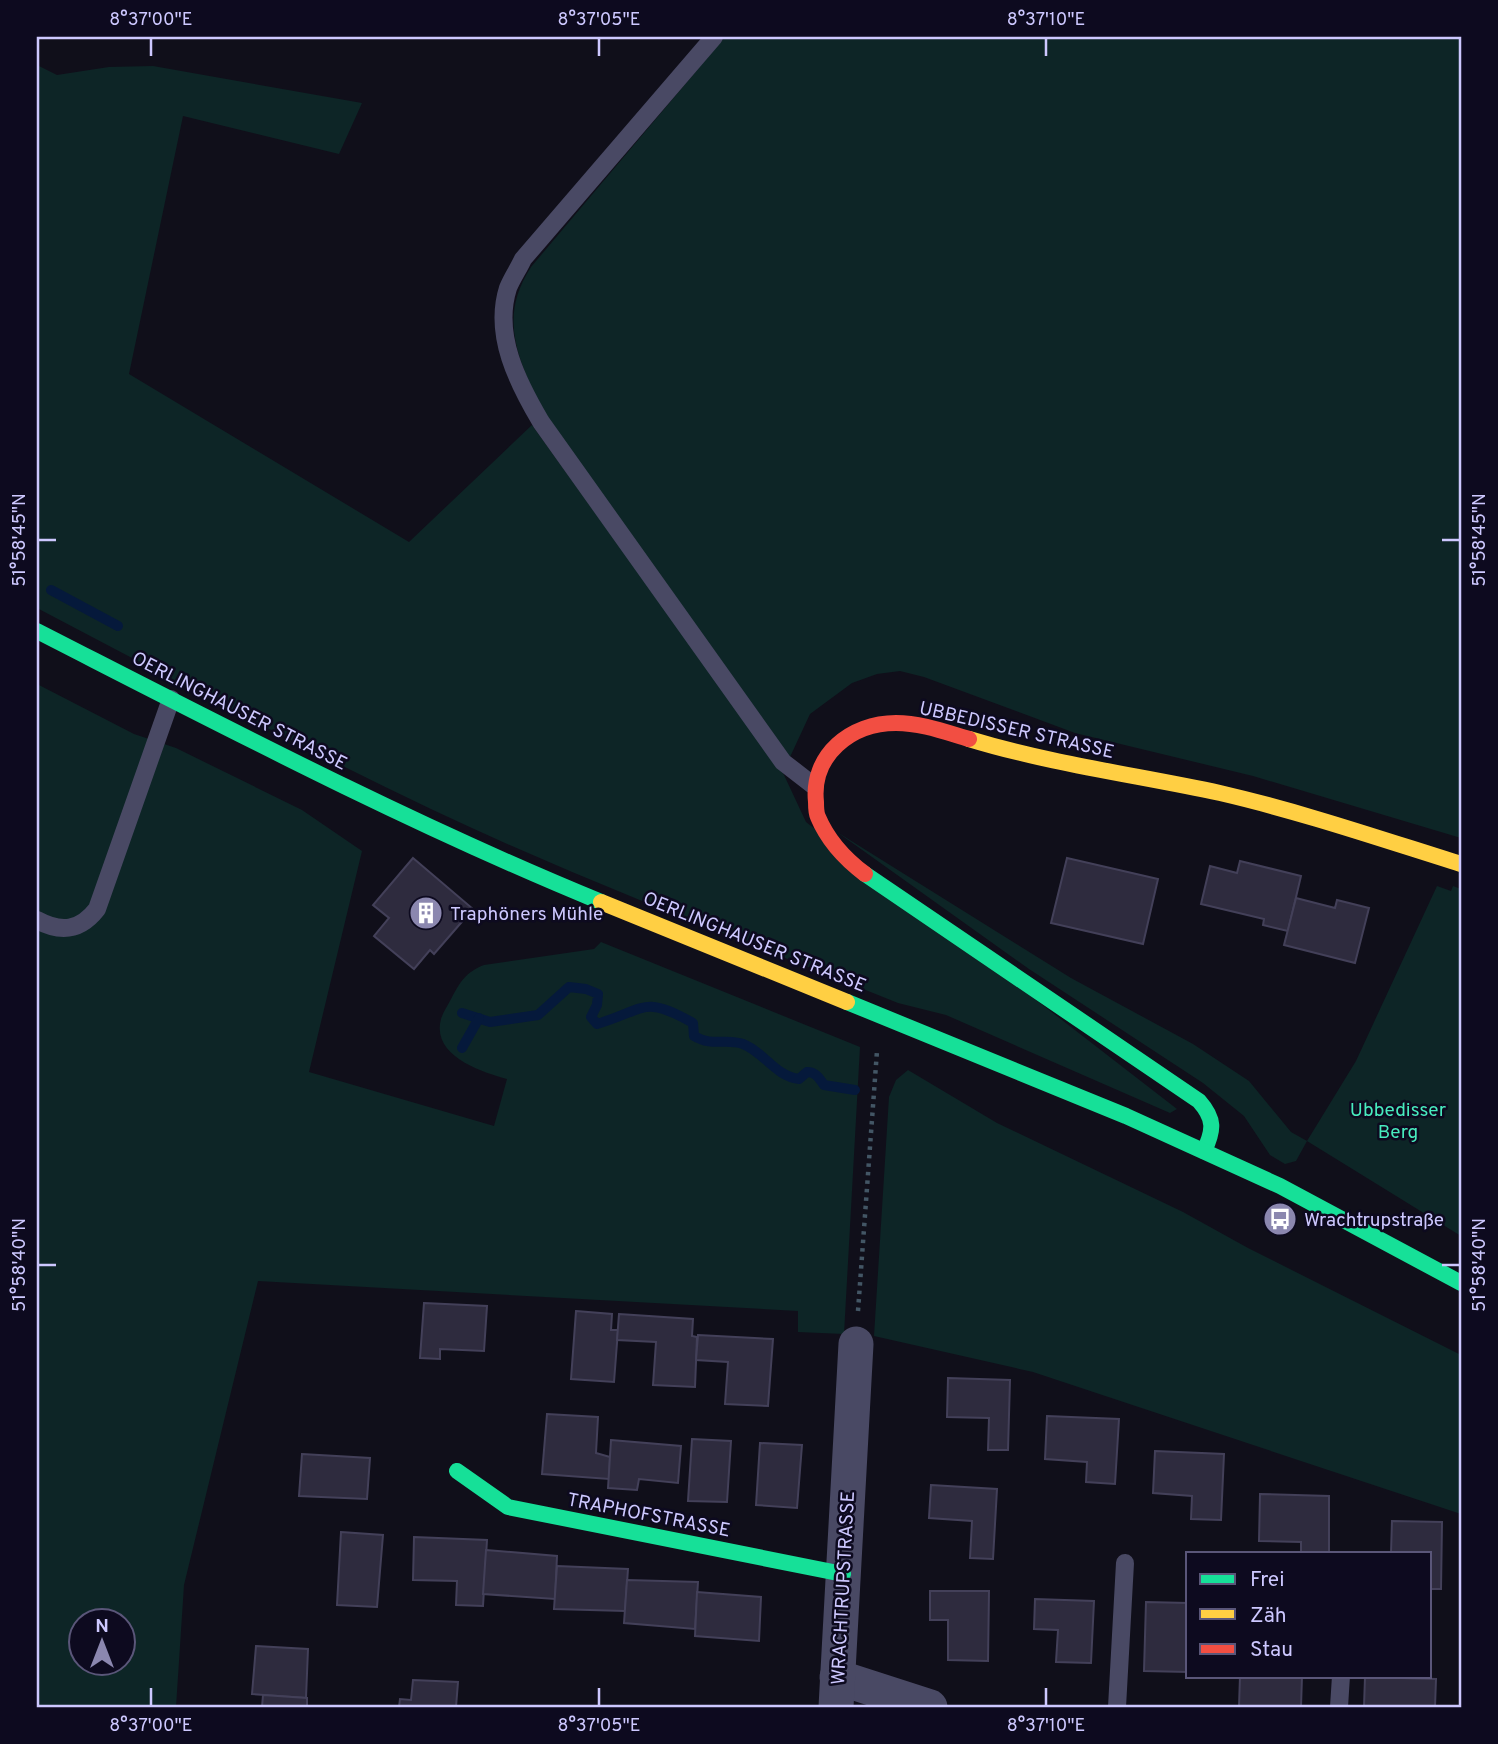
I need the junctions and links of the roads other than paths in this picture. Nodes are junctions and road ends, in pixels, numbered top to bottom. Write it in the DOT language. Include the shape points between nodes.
graph roads {
  1 [pos="714,37"];
  2 [pos="37,631"];
  3 [pos="171,699"];
  4 [pos="814,786"];
  5 [pos="1461,864"];
  6 [pos="37,920"];
  7 [pos="1204,1152"];
  8 [pos="1461,1283"];
  9 [pos="856,1344"];
  10 [pos="457,1471"];
  11 [pos="1125,1563"];
  12 [pos="843,1574"];
  13 [pos="1341,1678"];
  14 [pos="837,1692"];
  15 [pos="930,1707"];
  16 [pos="1117,1707"];
  17 [pos="1339,1707"];
  1 -- 4 [label="lane" via="523,259 508,288 503,319 518,383 541,422 783,762"];
  2 -- 3 [label="street, OERLINGHAUSER STRASSE"];
  3 -- 6 [label="lane" via="97,909 72,929"];
  3 -- 7 [label="street, OERLINGHAUSER STRASSE" via="507,863 1040,1080"];
  4 -- 5 [label="street, UBBEDISSER STRASSE" via="822,761 838,743 862,729 894,723 926,726 1074,765 1304,814"];
  4 -- 7 [label="street" via="817,816 841,855 1199,1101 1214,1125"];
  7 -- 8 [label="street, OERLINGHAUSER STRASSE" via="1280,1186"];
  9 -- 12 [label="street, WRACHTRUPSTRASSE"];
  10 -- 12 [label="street, TRAPHOFSTRASSE" via="508,1507"];
  11 -- 16 [label="lane"];
  12 -- 14 [label="street, WRACHTRUPSTRASSE"];
  13 -- 17 [label="lane"];
  14 -- 15 [label="street"];
}
